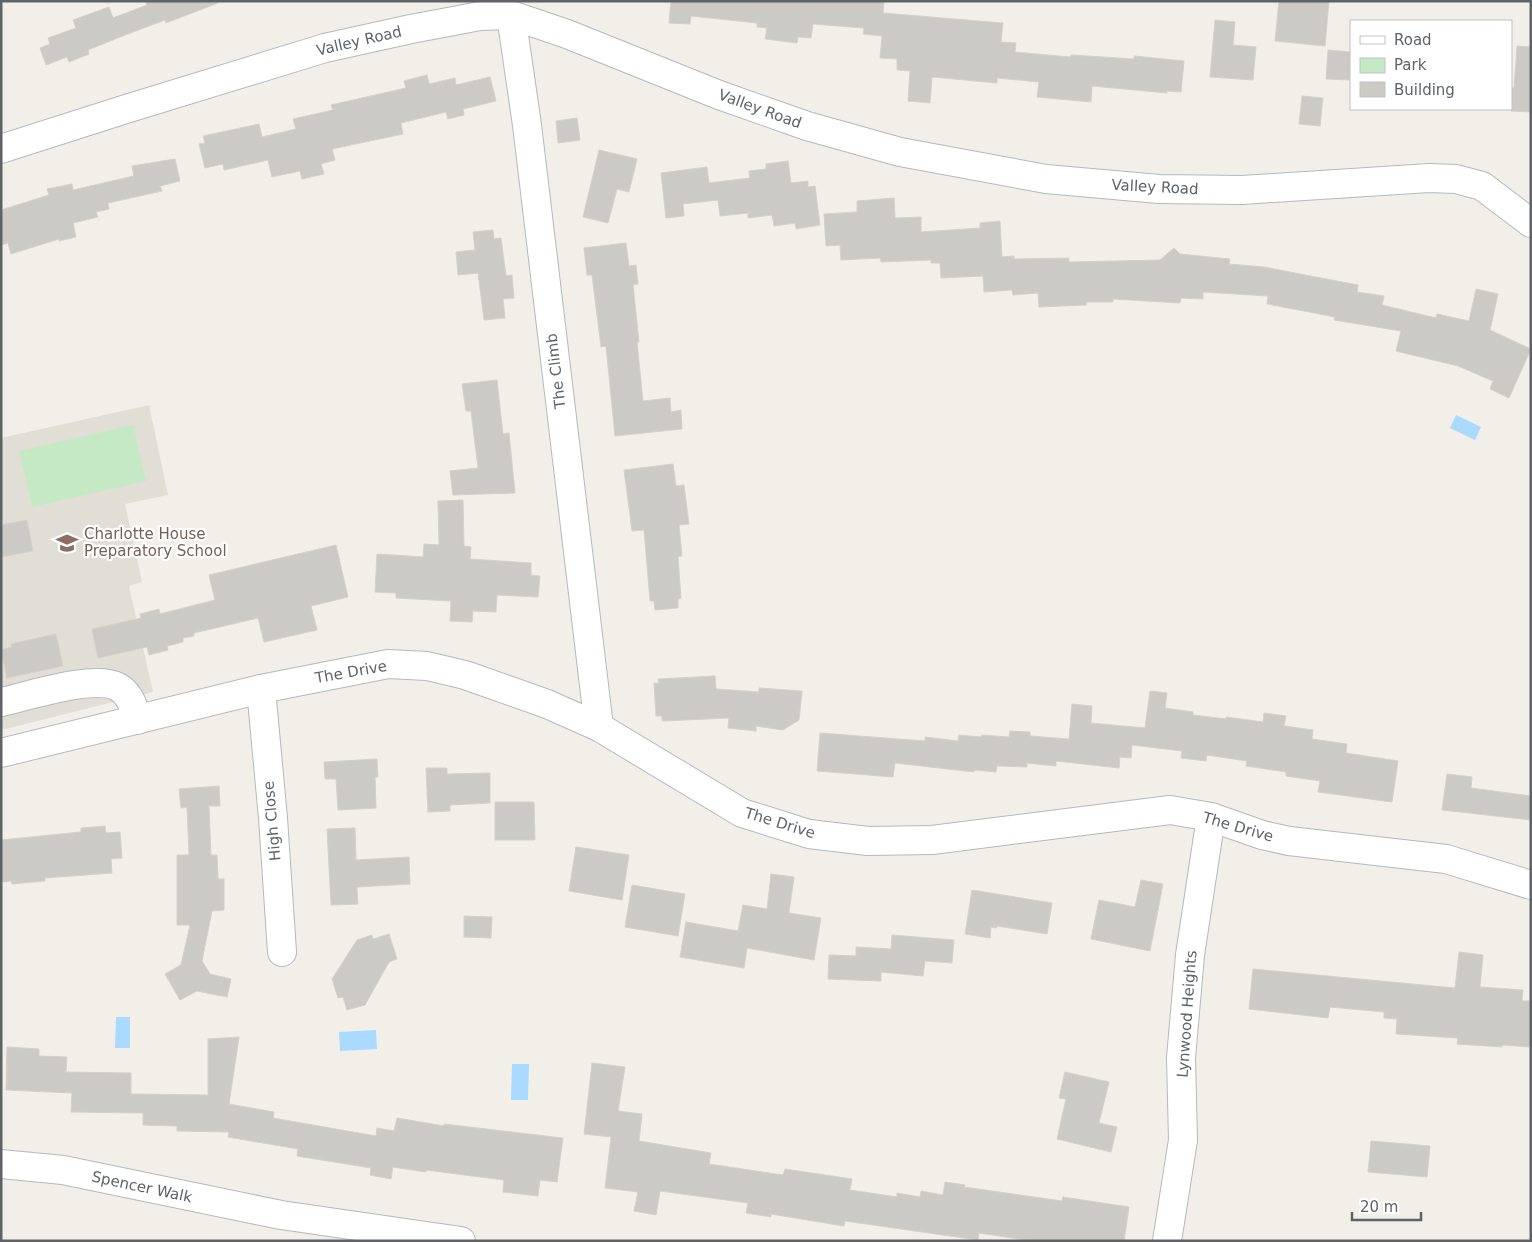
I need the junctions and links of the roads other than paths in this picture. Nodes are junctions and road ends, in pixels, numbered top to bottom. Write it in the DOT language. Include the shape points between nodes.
graph roads {
  1 [pos="511,15"];
  2 [pos="1,149"];
  3 [pos="1531,223"];
  4 [pos="261,689"];
  5 [pos="1,702"];
  6 [pos="137,720"];
  7 [pos="599,727"];
  8 [pos="1,753"];
  9 [pos="1211,817"];
  10 [pos="1531,885"];
  11 [pos="282,952"];
  12 [pos="1,1164"];
  13 [pos="461,1241"];
  14 [pos="1167,1241"];
  1 -- 2 [label="street, Valley Road" via="480,16 325,48"];
  1 -- 3 [label="street, Valley Road" via="807,126 900,152 1046,179 1159,189 1242,190 1456,178 1482,186"];
  1 -- 7 [label="street, The Climb"];
  4 -- 6 [label="street, The Drive"];
  4 -- 7 [label="street, The Drive" via="388,664 427,666 465,675 547,704"];
  4 -- 11 [label="street, High Close"];
  5 -- 6 [label="street" via="77,684 105,682 125,693 133,704"];
  6 -- 8 [label="street, The Drive"];
  7 -- 9 [label="street, The Drive" via="742,813 809,834 868,841 932,840 1170,810"];
  9 -- 10 [label="street, The Drive" via="1289,841 1446,860"];
  9 -- 14 [label="street, Lynwood Heights" via="1190,955 1181,1058 1183,1140"];
  12 -- 13 [label="street, Spencer Walk" via="63,1170 281,1215"];
}
